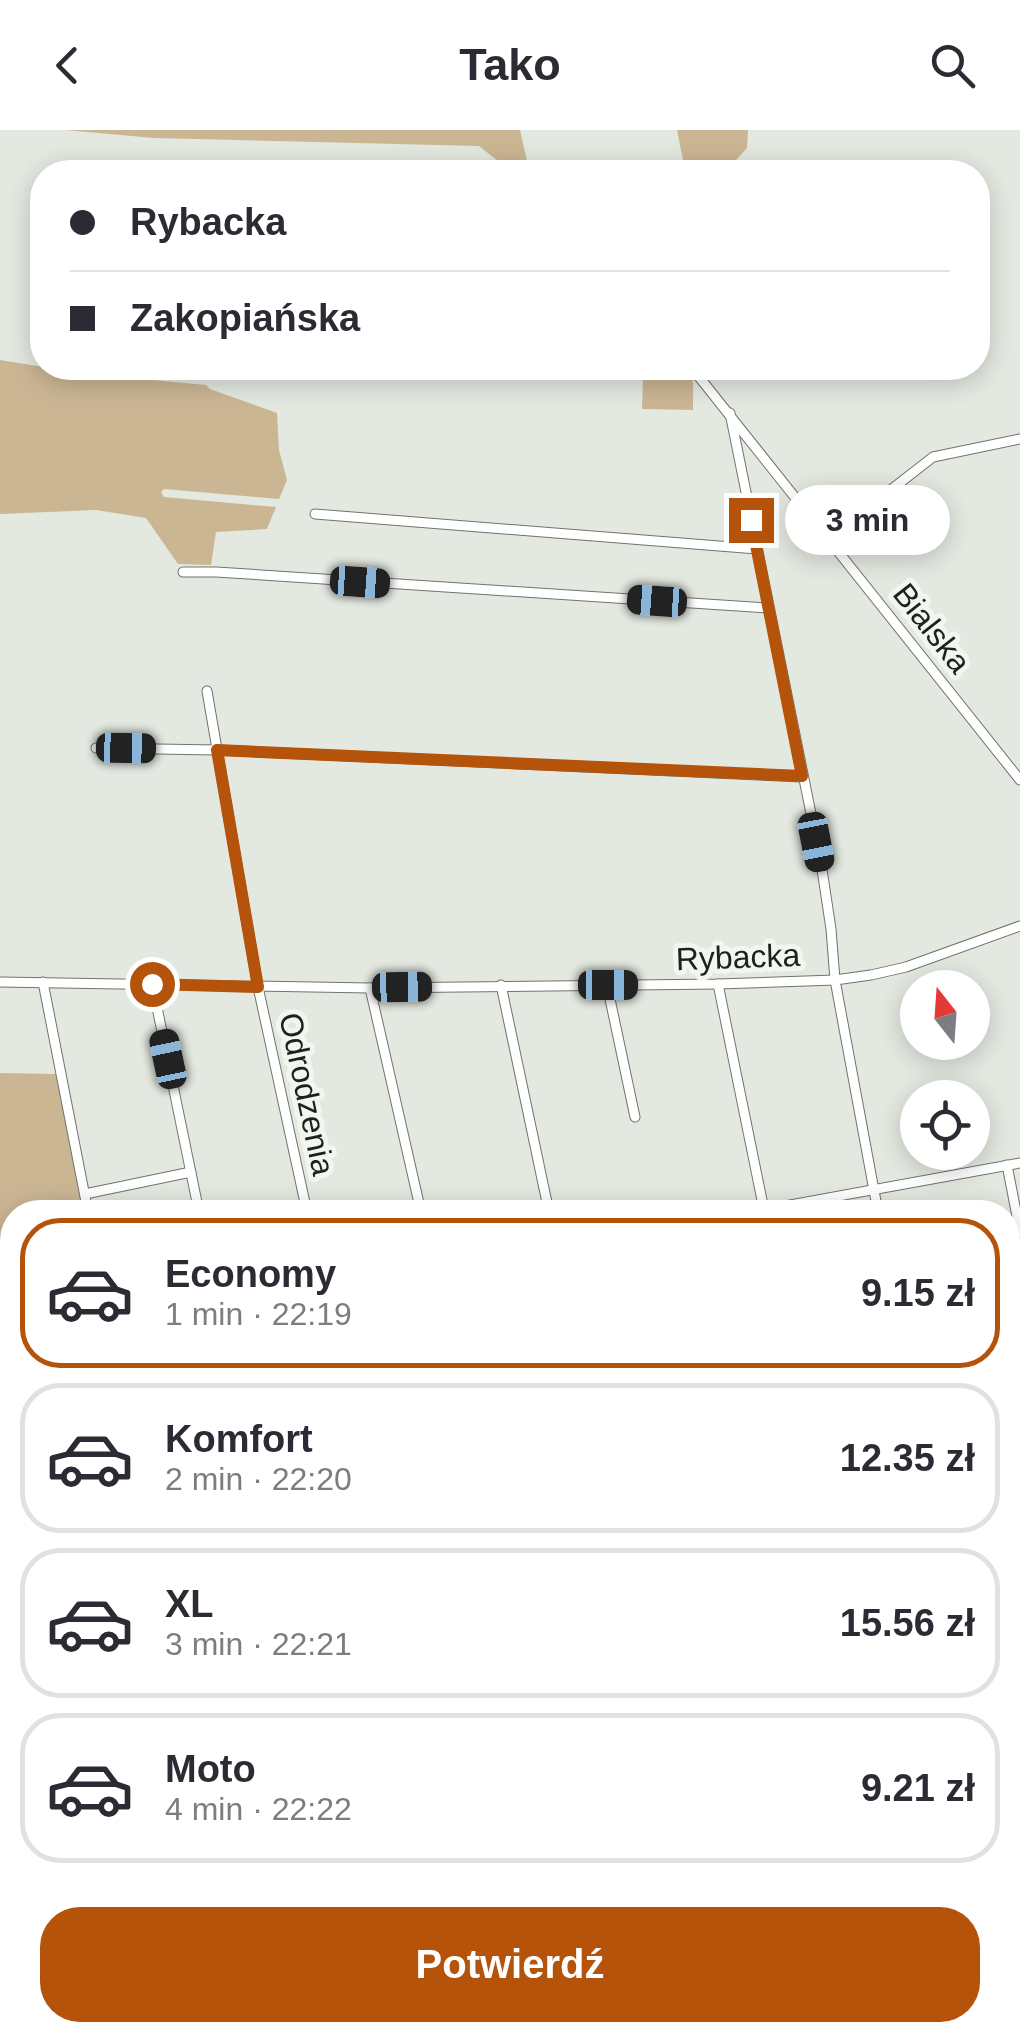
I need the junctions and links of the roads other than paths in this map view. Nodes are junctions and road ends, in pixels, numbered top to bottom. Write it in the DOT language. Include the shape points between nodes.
graph roads {
  1 [pos="702,380"];
  2 [pos="730,413"];
  3 [pos="1020,439"];
  4 [pos="315,514"];
  5 [pos="829,538"];
  6 [pos="756,549"];
  7 [pos="184,572"];
  8 [pos="768,608"];
  9 [pos="206,692"];
  10 [pos="96,748"];
  11 [pos="217,750"];
  12 [pos="802,776"];
  13 [pos="1020,780"];
  14 [pos="1020,926"];
  15 [pos="835,980"];
  16 [pos="0,982"];
  17 [pos="43,982"];
  18 [pos="152,984"];
  19 [pos="718,984"];
  20 [pos="608,985"];
  21 [pos="501,986"];
  22 [pos="258,987"];
  23 [pos="370,988"];
  24 [pos="636,1117"];
  25 [pos="1020,1163"];
  26 [pos="1007,1165"];
  27 [pos="191,1172"];
  28 [pos="873,1191"];
  29 [pos="84,1194"];
  30 [pos="85,1200"];
  31 [pos="197,1200"];
  32 [pos="304,1200"];
  33 [pos="418,1200"];
  34 [pos="546,1200"];
  35 [pos="762,1200"];
  36 [pos="834,1200"];
  37 [pos="875,1200"];
  38 [pos="1014,1200"];
  1 -- 2 [label="street, Bialska"];
  2 -- 5 [label="street, Bialska"];
  2 -- 6 [label="street"];
  3 -- 5 [label="street" via="933,457"];
  4 -- 6 [label="street"];
  5 -- 13 [label="street, Bialska"];
  6 -- 8 [label="street"];
  7 -- 8 [label="street"];
  8 -- 12 [label="street"];
  9 -- 11 [label="street, Odrodzenia"];
  10 -- 11 [label="street"];
  11 -- 12 [label="street"];
  11 -- 22 [label="street, Odrodzenia"];
  12 -- 15 [label="street"];
  14 -- 15 [label="street, Rybacka" via="906,967"];
  15 -- 19 [label="street, Rybacka"];
  15 -- 28 [label="street"];
  16 -- 17 [label="street, Rybacka"];
  17 -- 18 [label="street, Rybacka"];
  17 -- 29 [label="street"];
  18 -- 22 [label="street, Rybacka"];
  18 -- 27 [label="street"];
  19 -- 20 [label="street, Rybacka"];
  19 -- 35 [label="street"];
  20 -- 21 [label="street, Rybacka"];
  20 -- 24 [label="street"];
  21 -- 23 [label="street, Rybacka"];
  21 -- 34 [label="street"];
  22 -- 23 [label="street, Rybacka"];
  22 -- 32 [label="street, Odrodzenia"];
  23 -- 33 [label="street"];
  25 -- 26 [label="street"];
  26 -- 28 [label="street"];
  26 -- 38 [label="street"];
  27 -- 29 [label="street"];
  27 -- 31 [label="street"];
  28 -- 36 [label="street"];
  28 -- 37 [label="street"];
  29 -- 30 [label="street"];
}
